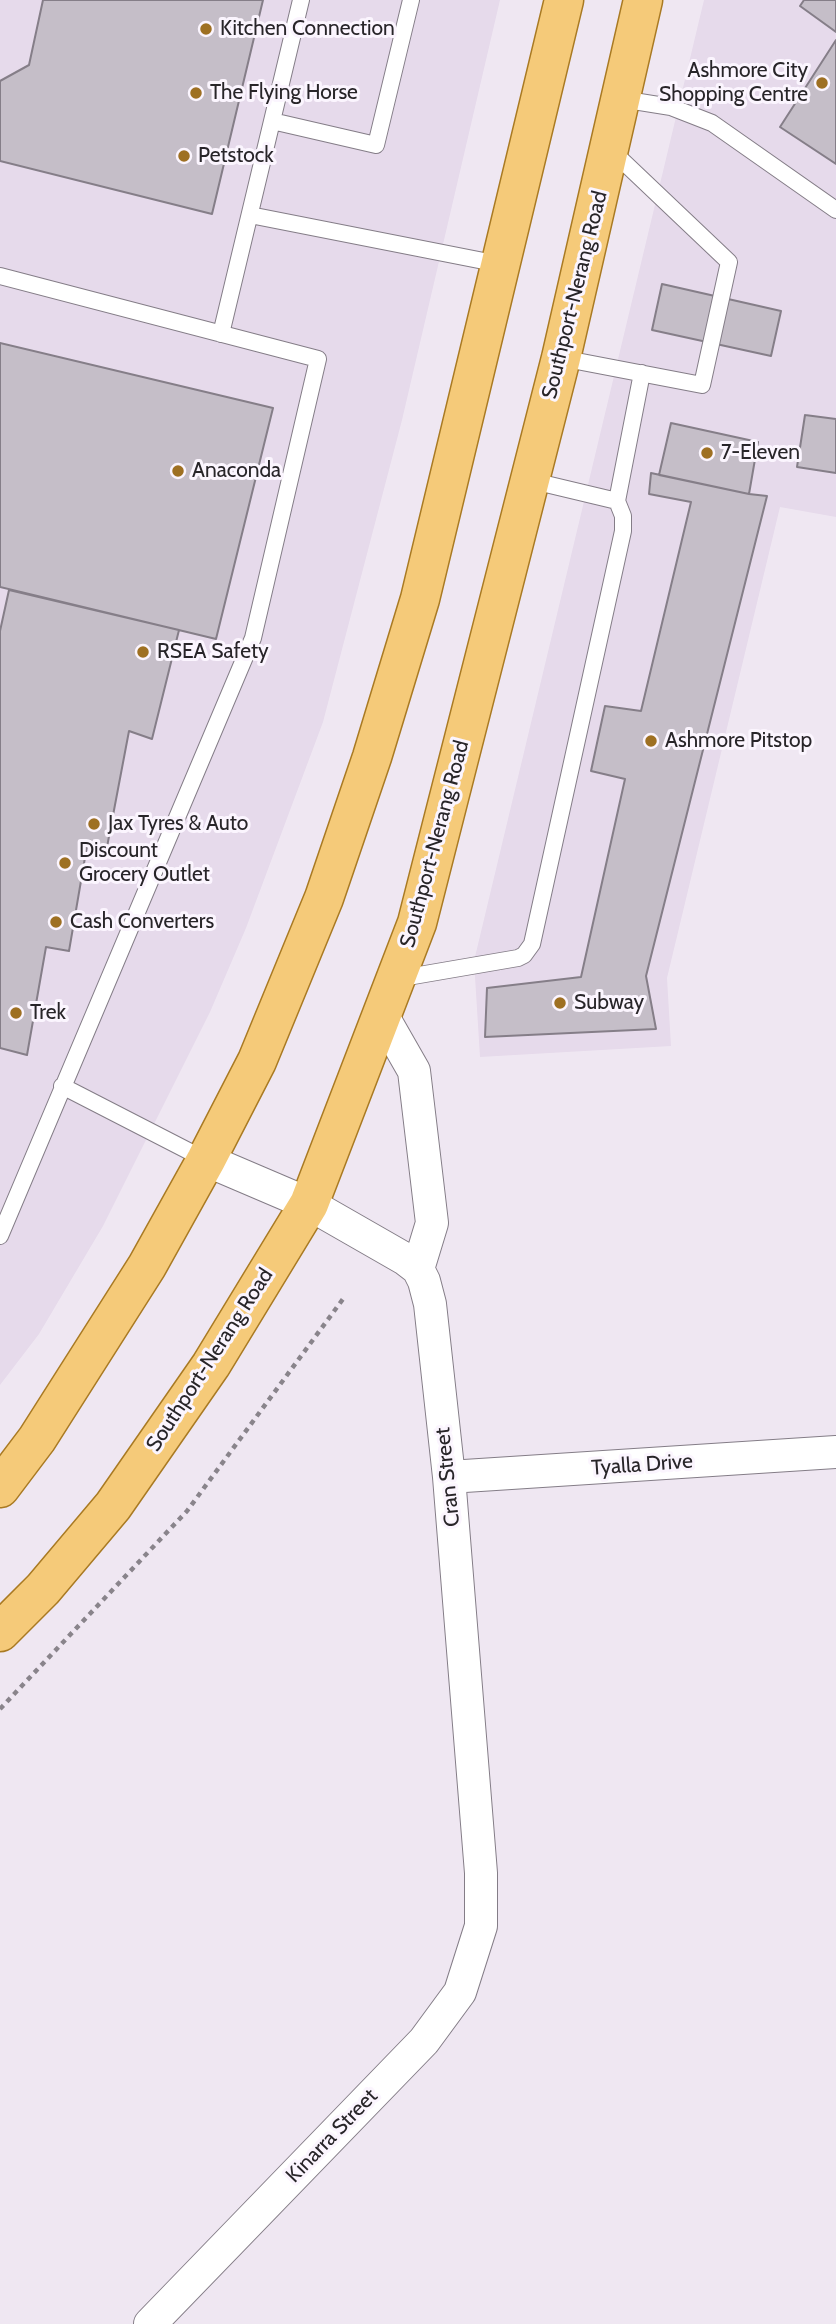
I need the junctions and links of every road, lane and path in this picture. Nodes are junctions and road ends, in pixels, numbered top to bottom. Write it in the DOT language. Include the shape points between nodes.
graph roads {
  1 [pos="301,0"];
  2 [pos="411,0"];
  3 [pos="564,0"];
  4 [pos="643,0"];
  5 [pos="621,99"];
  6 [pos="272,121"];
  7 [pos="610,149"];
  8 [pos="836,210"];
  9 [pos="250,215"];
  10 [pos="499,264"];
  11 [pos="0,276"];
  12 [pos="220,334"];
  13 [pos="561,358"];
  14 [pos="642,373"];
  15 [pos="529,480"];
  16 [pos="617,501"];
  17 [pos="396,979"];
  18 [pos="382,1015"];
  19 [pos="62,1086"];
  20 [pos="206,1160"];
  21 [pos="310,1204"];
  22 [pos="0,1237"];
  23 [pos="418,1269"];
  24 [pos="343,1299"];
  25 [pos="836,1452"];
  26 [pos="449,1477"];
  27 [pos="0,1488"];
  28 [pos="0,1632"];
  29 [pos="0,1709"];
  30 [pos="481,1926"];
  31 [pos="150,2324"];
  1 -- 6 [label="lane"];
  2 -- 6 [label="lane" via="376,145"];
  3 -- 10 [label="main road"];
  4 -- 5 [label="main road, Southport-Nerang Road"];
  5 -- 7 [label="main road, Southport-Nerang Road"];
  5 -- 8 [label="lane" via="671,107 712,122"];
  6 -- 9 [label="lane"];
  7 -- 13 [label="main road, Southport-Nerang Road"];
  7 -- 14 [label="lane" via="729,262 702,385"];
  9 -- 10 [label="lane"];
  9 -- 12 [label="lane"];
  10 -- 20 [label="main road" via="420,599 372,757 324,898 257,1061"];
  11 -- 12 [label="lane"];
  12 -- 19 [label="lane" via="318,359 253,638"];
  13 -- 14 [label="lane"];
  13 -- 15 [label="main road, Southport-Nerang Road"];
  14 -- 16 [label="lane"];
  15 -- 16 [label="lane"];
  15 -- 17 [label="main road, Southport-Nerang Road" via="417,923"];
  16 -- 17 [label="lane" via="623,531 532,944 518,958"];
  17 -- 18 [label="main road, Southport-Nerang Road"];
  18 -- 21 [label="main road, Southport-Nerang Road"];
  18 -- 23 [label="street" via="414,1071 432,1223"];
  19 -- 20 [label="lane"];
  19 -- 22 [label="lane"];
  20 -- 21 [label="street"];
  20 -- 27 [label="main road" via="147,1266 37,1439"];
  21 -- 23 [label="street"];
  21 -- 28 [label="main road, Southport-Nerang Road" via="211,1365 113,1506"];
  23 -- 26 [label="street, Cran Street" via="430,1304"];
  24 -- 29 [label="path" via="187,1511"];
  25 -- 26 [label="street, Tyalla Drive"];
  26 -- 30 [label="street, Cran Street" via="481,1873"];
  30 -- 31 [label="street, Kinarra Street" via="460,1992 424,2041"];
}
